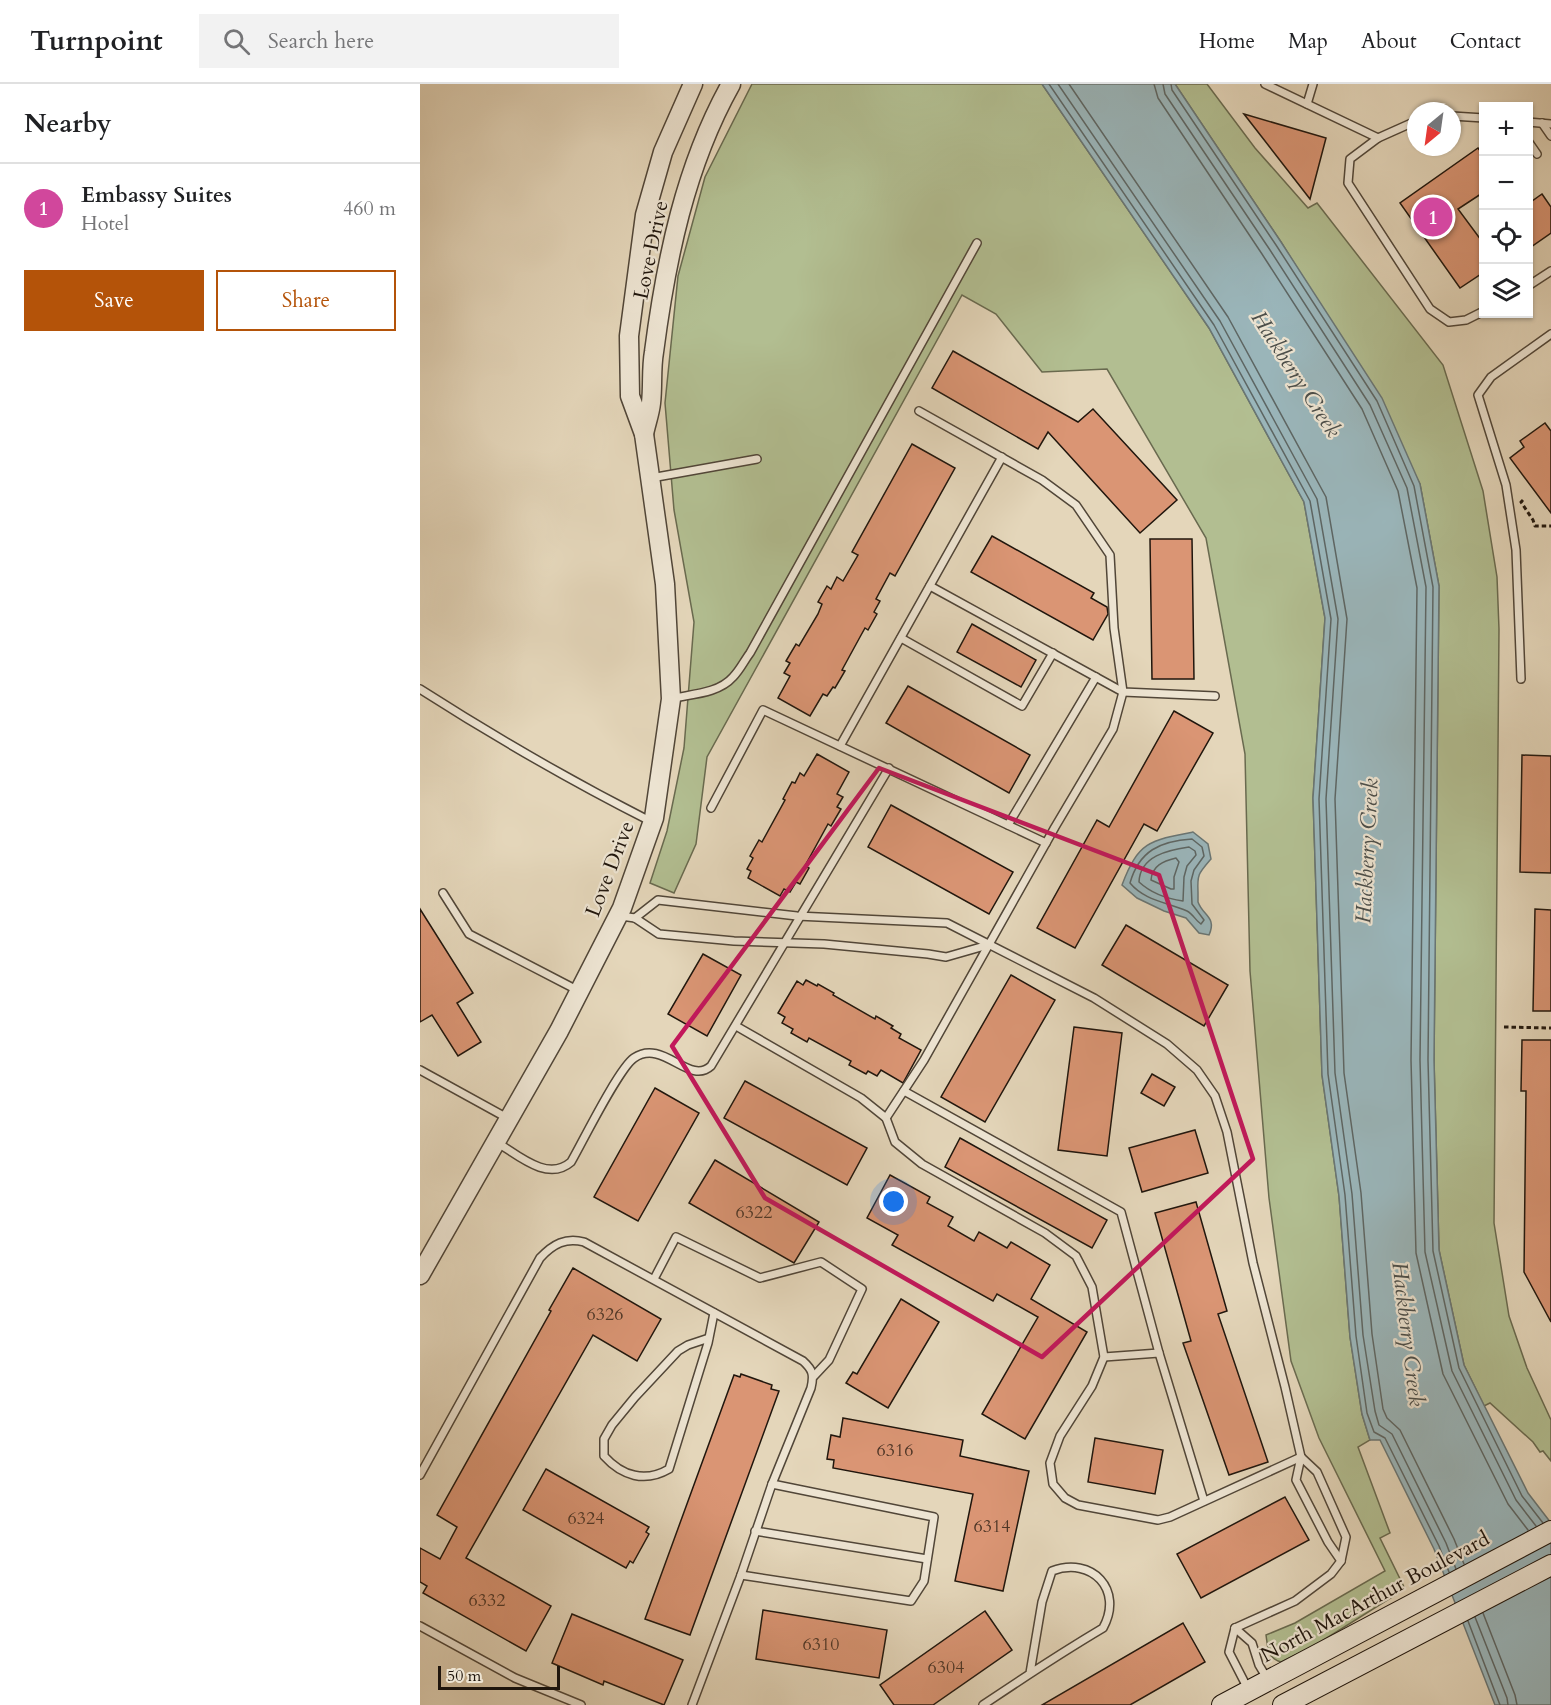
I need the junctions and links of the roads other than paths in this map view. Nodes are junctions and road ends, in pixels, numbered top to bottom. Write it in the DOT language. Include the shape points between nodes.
graph roads {
  1 [pos="693,84"];
  2 [pos="731,84"];
  3 [pos="1265,84"];
  4 [pos="1313,84"];
  5 [pos="1307,104"];
  6 [pos="1461,117"];
  7 [pos="1479,118"];
  8 [pos="1533,122"];
  9 [pos="1542,123"];
  10 [pos="1551,124"];
  11 [pos="1407,125"];
  12 [pos="1551,136"];
  13 [pos="1378,138"];
  14 [pos="1533,148"];
  15 [pos="1537,154"];
  16 [pos="977,243"];
  17 [pos="1551,271"];
  18 [pos="1533,283"];
  19 [pos="1479,314"];
  20 [pos="1551,334"];
  21 [pos="919,411"];
  22 [pos="644,434"];
  23 [pos="1002,457"];
  24 [pos="757,459"];
  25 [pos="651,478"];
  26 [pos="930,586"];
  27 [pos="901,638"];
  28 [pos="1053,653"];
  29 [pos="1096,677"];
  30 [pos="1521,679"];
  31 [pos="420,689"];
  32 [pos="1123,692"];
  33 [pos="1215,696"];
  34 [pos="671,699"];
  35 [pos="840,746"];
  36 [pos="889,768"];
  37 [pos="711,808"];
  38 [pos="652,822"];
  39 [pos="1008,825"];
  40 [pos="1046,843"];
  41 [pos="443,892"];
  42 [pos="801,916"];
  43 [pos="627,917"];
  44 [pos="784,943"];
  45 [pos="988,945"];
  46 [pos="579,991"];
  47 [pos="736,1026"];
  48 [pos="420,1070"];
  49 [pos="904,1091"];
  50 [pos="886,1118"];
  51 [pos="508,1119"];
  52 [pos="495,1142"];
  53 [pos="420,1275"];
  54 [pos="654,1280"];
  55 [pos="714,1313"];
  56 [pos="709,1338"];
  57 [pos="1159,1353"];
  58 [pos="1104,1357"];
  59 [pos="814,1376"];
  60 [pos="1301,1456"];
  61 [pos="420,1475"];
  62 [pos="772,1484"];
  63 [pos="1204,1501"];
  64 [pos="1551,1531"];
  65 [pos="755,1532"];
  66 [pos="927,1558"];
  67 [pos="1341,1561"];
  68 [pos="1551,1564"];
  69 [pos="741,1575"];
  70 [pos="420,1626"];
  71 [pos="1235,1628"];
  72 [pos="1030,1673"];
  73 [pos="1268,1680"];
  74 [pos="1249,1690"];
  75 [pos="580,1705"];
  76 [pos="692,1705"];
  77 [pos="983,1705"];
  78 [pos="1222,1705"];
  79 [pos="1283,1705"];
  1 -- 22 [label="street, Love Drive" via="663,152 645,215 635,279 629,336 630,396"];
  2 -- 22 [label="street, Love Drive" via="696,158 681,210 653,354 651,405"];
  3 -- 5 [label="lane"];
  4 -- 5 [label="lane"];
  5 -- 13 [label="lane"];
  6 -- 7 [label="lane"];
  8 -- 9 [label="lane"];
  9 -- 10 [label="lane"];
  9 -- 12 [label="lane"];
  11 -- 13 [label="lane"];
  13 -- 19 [label="lane" via="1350,159 1348,183 1430,309 1449,322"];
  14 -- 15 [label="lane"];
  16 -- 34 [label="lane" via="750,653 725,685"];
  17 -- 18 [label="lane"];
  20 -- 30 [label="lane" via="1491,377 1478,395 1506,485 1516,550"];
  21 -- 23 [label="lane"];
  22 -- 25 [label="street, Love Drive"];
  23 -- 26 [label="lane"];
  23 -- 32 [label="lane" via="1077,505 1110,555"];
  24 -- 25 [label="lane"];
  25 -- 34 [label="street, Love Drive" via="664,584"];
  26 -- 27 [label="lane"];
  26 -- 28 [label="lane"];
  27 -- 28 [label="lane" via="1022,706"];
  27 -- 35 [label="lane"];
  28 -- 29 [label="lane"];
  29 -- 32 [label="lane"];
  29 -- 39 [label="lane"];
  31 -- 38 [label="lane" via="484,730"];
  32 -- 33 [label="lane"];
  32 -- 40 [label="lane" via="1113,729"];
  34 -- 38 [label="street, Love Drive"];
  35 -- 36 [label="lane"];
  35 -- 37 [label="lane" via="763,710"];
  36 -- 39 [label="lane"];
  36 -- 42 [label="lane"];
  38 -- 43 [label="street, Love Drive"];
  39 -- 40 [label="lane"];
  40 -- 45 [label="lane"];
  41 -- 46 [label="lane" via="469,934"];
  42 -- 43 [label="lane" via="658,900"];
  42 -- 44 [label="lane"];
  42 -- 45 [label="lane" via="947,923"];
  43 -- 44 [label="lane" via="659,934"];
  43 -- 46 [label="street, Love Drive"];
  44 -- 45 [label="lane" via="946,957"];
  44 -- 47 [label="lane"];
  45 -- 49 [label="lane"];
  45 -- 60 [label="lane" via="1094,998 1167,1044 1197,1070 1215,1096 1227,1132 1253,1263"];
  46 -- 51 [label="street, Love Drive"];
  47 -- 50 [label="lane" via="861,1098"];
  47 -- 52 [label="lane" via="706,1071 699,1072 651,1052 632,1059 564,1168 541,1168"];
  48 -- 51 [label="lane"];
  49 -- 50 [label="lane"];
  49 -- 57 [label="lane" via="1121,1212"];
  50 -- 58 [label="lane" via="895,1142 922,1164 1045,1233 1076,1256 1092,1287"];
  51 -- 52 [label="street, Love Drive"];
  52 -- 53 [label="street, Love Drive"];
  54 -- 55 [label="lane"];
  54 -- 59 [label="lane" via="676,1237 760,1278 821,1262 862,1289 829,1360"];
  54 -- 61 [label="lane" via="584,1242 574,1239 554,1245 540,1257"];
  55 -- 56 [label="lane"];
  55 -- 59 [label="lane" via="803,1361"];
  56 -- 56 [label="lane" via="669,1469 657,1476 640,1477 615,1468 604,1456 604,1439 612,1425 678,1351"];
  57 -- 58 [label="lane"];
  57 -- 63 [label="lane"];
  58 -- 63 [label="lane" via="1092,1386 1060,1436 1050,1463 1053,1484 1065,1498 1078,1505 1158,1520"];
  59 -- 62 [label="lane"];
  60 -- 63 [label="lane"];
  60 -- 67 [label="lane" via="1296,1480"];
  60 -- 67 [label="lane" via="1317,1472 1346,1537"];
  62 -- 65 [label="lane"];
  62 -- 66 [label="lane" via="934,1517"];
  64 -- 73 [label="main road, North MacArthur Boulevard"];
  65 -- 66 [label="lane"];
  65 -- 69 [label="lane"];
  66 -- 69 [label="lane" via="924,1581 911,1601"];
  67 -- 71 [label="lane" via="1331,1574 1295,1601"];
  68 -- 79 [label="main road"];
  69 -- 76 [label="lane"];
  70 -- 75 [label="lane" via="515,1678"];
  71 -- 73 [label="lane" via="1252,1643"];
  71 -- 74 [label="lane" via="1229,1652"];
  72 -- 72 [label="lane" via="1103,1628 1110,1609 1109,1593 1102,1580 1091,1572 1064,1567 1052,1571 1042,1602"];
  72 -- 77 [label="lane"];
  73 -- 74 [label="main road, North MacArthur Boulevard"];
  74 -- 78 [label="main road, North MacArthur Boulevard"];
}
